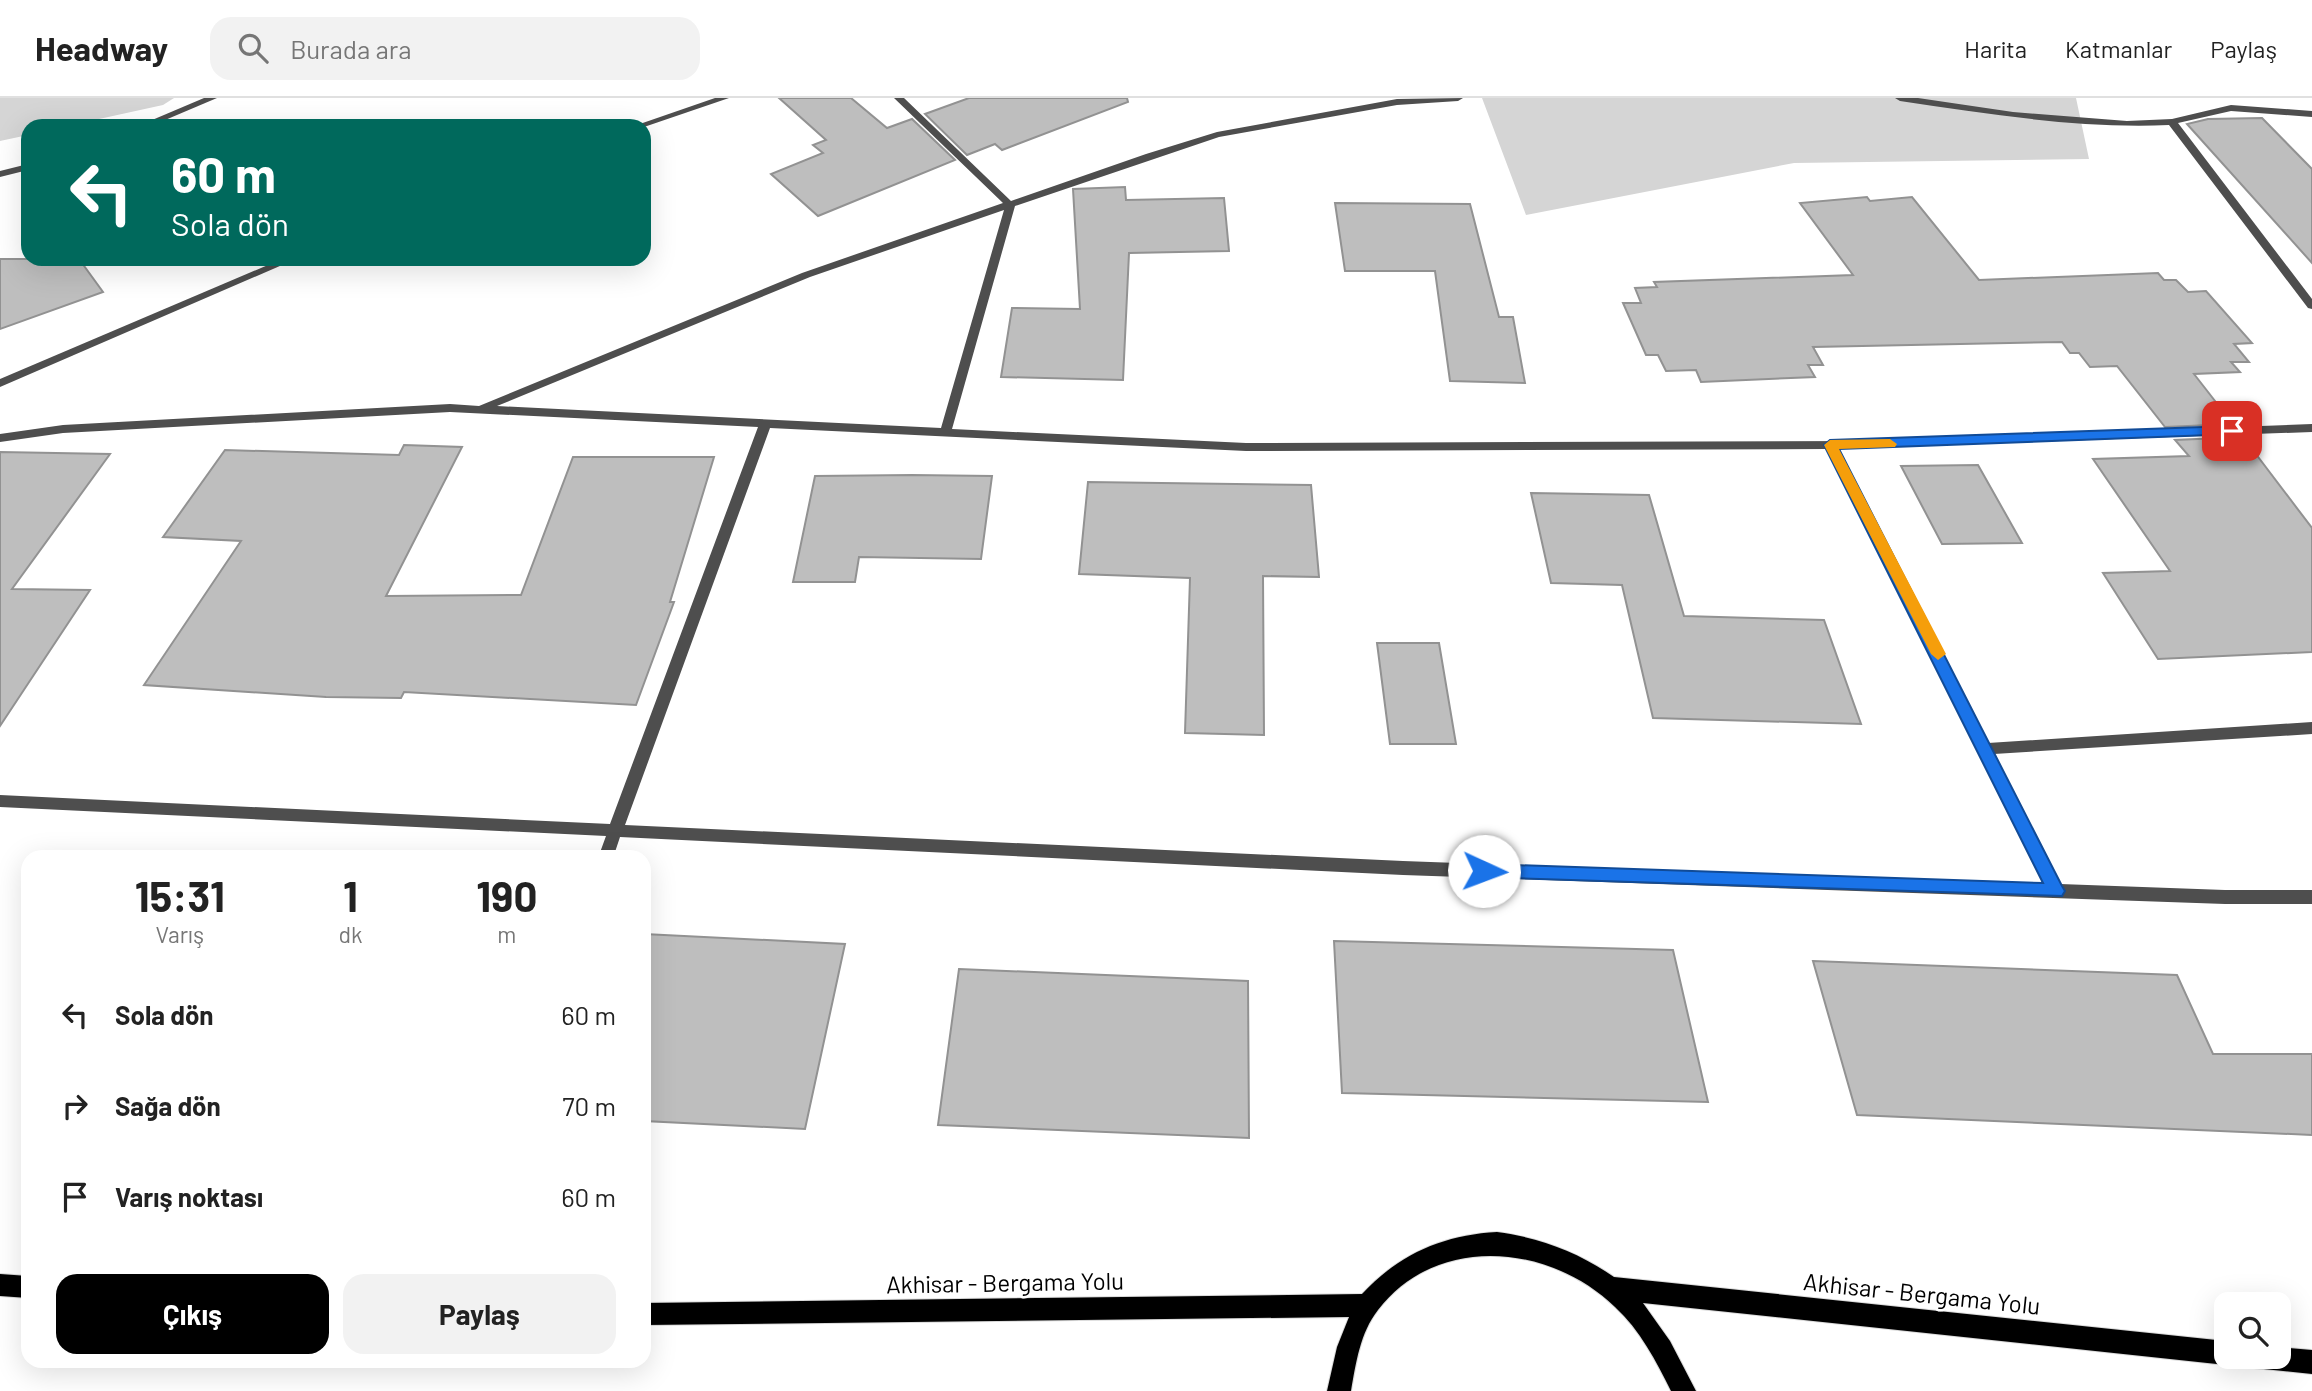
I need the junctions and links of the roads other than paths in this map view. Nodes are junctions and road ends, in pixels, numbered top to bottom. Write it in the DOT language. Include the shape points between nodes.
graph roads {
  1 [pos="212,98"];
  2 [pos="724,98"];
  3 [pos="899,98"];
  4 [pos="1458,98"];
  5 [pos="1900,98"];
  6 [pos="2312,114"];
  7 [pos="160,119"];
  8 [pos="651,122"];
  9 [pos="2172,122"];
  10 [pos="21,169"];
  11 [pos="0,174"];
  12 [pos="1010,205"];
  13 [pos="275,266"];
  14 [pos="2312,306"];
  15 [pos="0,383"];
  16 [pos="479,410"];
  17 [pos="765,425"];
  18 [pos="2312,428"];
  19 [pos="945,433"];
  20 [pos="0,438"];
  21 [pos="1830,445"];
  22 [pos="2312,729"];
  23 [pos="1987,749"];
  24 [pos="0,801"];
  25 [pos="615,831"];
  26 [pos="608,850"];
  27 [pos="2056,891"];
  28 [pos="2312,897"];
  29 [pos="0,1285"];
  30 [pos="21,1286"];
  31 [pos="1612,1288"];
  32 [pos="1367,1305"];
  33 [pos="651,1314"];
  34 [pos="2214,1352"];
  35 [pos="2291,1360"];
  36 [pos="2312,1362"];
  37 [pos="1339,1391"];
  38 [pos="1684,1391"];
  1 -- 7 [label="street"];
  2 -- 8 [label="street"];
  3 -- 12 [label="street"];
  4 -- 12 [label="street" via="1396,102 1217,135"];
  5 -- 9 [label="street" via="2013,115 2127,124"];
  6 -- 9 [label="street" via="2231,108"];
  9 -- 14 [label="street"];
  10 -- 11 [label="street"];
  12 -- 16 [label="street" via="806,275"];
  12 -- 19 [label="street"];
  13 -- 15 [label="street"];
  16 -- 17 [label="street"];
  16 -- 20 [label="street" via="63,429"];
  17 -- 19 [label="street"];
  17 -- 25 [label="street"];
  18 -- 21 [label="street"];
  19 -- 21 [label="street" via="1246,447"];
  21 -- 23 [label="street"];
  22 -- 23 [label="street"];
  23 -- 27 [label="street"];
  24 -- 25 [label="street"];
  25 -- 26 [label="street"];
  25 -- 27 [label="street" via="1403,869"];
  27 -- 28 [label="street"];
  29 -- 30 [label="main road"];
  31 -- 32 [label="main road, Akhisar - Bergama Yolu" via="1560,1256 1506,1242 1452,1246 1404,1267"];
  31 -- 34 [label="main road, Akhisar - Bergama Yolu"];
  31 -- 38 [label="main road, Akhisar - Bergama Yolu" via="1656,1337"];
  32 -- 33 [label="main road, Akhisar - Bergama Yolu"];
  32 -- 37 [label="main road, Akhisar - Bergama Yolu" via="1345,1352"];
  35 -- 36 [label="main road"];
}
